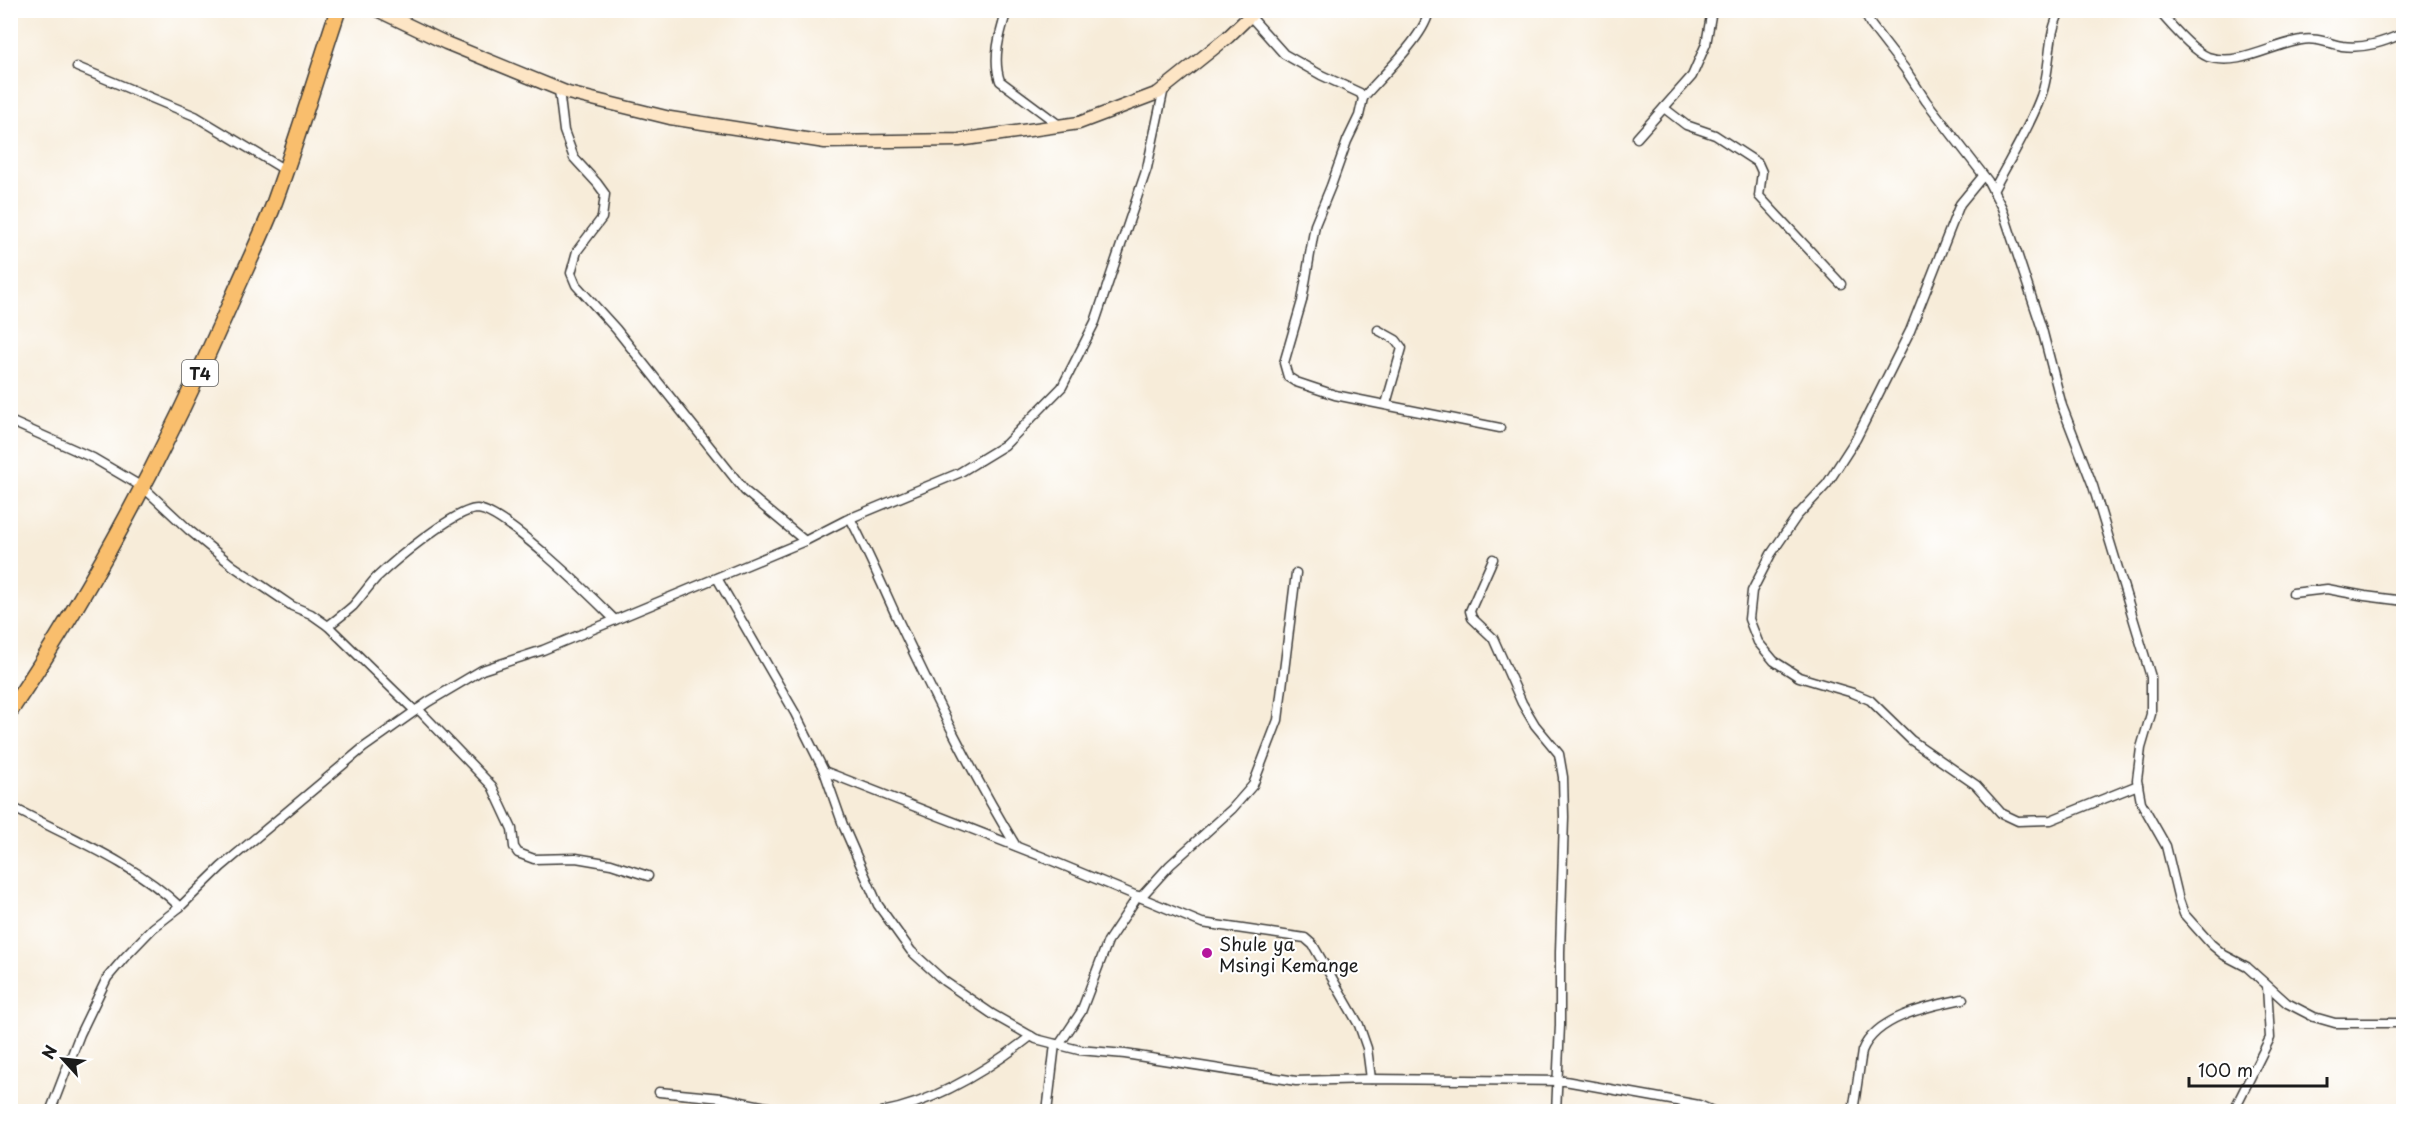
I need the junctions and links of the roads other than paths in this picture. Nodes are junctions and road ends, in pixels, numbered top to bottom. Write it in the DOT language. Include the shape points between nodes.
graph roads {
  1 [pos="338,10"];
  2 [pos="377,10"];
  3 [pos="1007,10"];
  4 [pos="1429,10"];
  5 [pos="1712,10"];
  6 [pos="1863,10"];
  7 [pos="2061,10"];
  8 [pos="2158,10"];
  9 [pos="1253,13"];
  10 [pos="2403,33"];
  11 [pos="77,67"];
  12 [pos="1164,88"];
  13 [pos="559,90"];
  14 [pos="1363,98"];
  15 [pos="1664,108"];
  16 [pos="1059,125"];
  17 [pos="1637,138"];
  18 [pos="285,170"];
  19 [pos="1983,176"];
  20 [pos="1993,191"];
  21 [pos="1840,284"];
  22 [pos="1378,330"];
  23 [pos="1386,405"];
  24 [pos="10,422"];
  25 [pos="1500,428"];
  26 [pos="144,488"];
  27 [pos="850,518"];
  28 [pos="805,542"];
  29 [pos="1493,559"];
  30 [pos="1296,573"];
  31 [pos="717,578"];
  32 [pos="2293,593"];
  33 [pos="2403,601"];
  34 [pos="615,620"];
  35 [pos="328,626"];
  36 [pos="416,710"];
  37 [pos="10,711"];
  38 [pos="824,771"];
  39 [pos="2138,785"];
  40 [pos="10,806"];
  41 [pos="1017,847"];
  42 [pos="648,876"];
  43 [pos="1139,896"];
  44 [pos="180,907"];
  45 [pos="2266,986"];
  46 [pos="1963,999"];
  47 [pos="2403,1023"];
  48 [pos="1031,1036"];
  49 [pos="1057,1044"];
  50 [pos="1371,1078"];
  51 [pos="1558,1081"];
  52 [pos="659,1092"];
  53 [pos="50,1112"];
  54 [pos="805,1112"];
  55 [pos="882,1112"];
  56 [pos="1047,1112"];
  57 [pos="1556,1112"];
  58 [pos="1715,1112"];
  59 [pos="1853,1112"];
  60 [pos="2233,1112"];
  1 -- 18 [label="highway, T4"];
  2 -- 13 [label="main road"];
  3 -- 16 [label="street" via="997,53 1000,81"];
  4 -- 14 [label="street" via="1416,37"];
  5 -- 15 [label="street" via="1706,44 1692,76"];
  6 -- 19 [label="street"];
  7 -- 20 [label="street" via="2042,95"];
  8 -- 10 [label="street" via="2206,56 2232,61 2303,39 2362,46"];
  9 -- 12 [label="main road"];
  9 -- 14 [label="street" via="1284,54"];
  11 -- 18 [label="street" via="195,116"];
  12 -- 16 [label="main road" via="1079,123"];
  12 -- 27 [label="street" via="1146,168 1095,321 1062,387 996,451 959,473"];
  13 -- 16 [label="main road" via="670,118 825,142 959,140"];
  13 -- 28 [label="street" via="564,131 574,158 604,194 602,218 577,251 571,273 576,285 616,329 745,491"];
  14 -- 23 [label="street" via="1315,225 1302,302 1284,363 1288,376 1296,382"];
  15 -- 17 [label="street"];
  15 -- 21 [label="street" via="1686,125 1715,135 1758,163 1762,172 1759,196"];
  18 -- 26 [label="highway, T4" via="198,378"];
  19 -- 20 [label="street"];
  19 -- 39 [label="street" via="1960,204 1910,331 1856,439 1827,484 1797,516 1771,554 1752,591 1749,619 1758,642 1774,662 1799,677 1870,700 1911,740 1976,785 2001,813 2018,821 2051,820"];
  20 -- 39 [label="street" via="2042,329 2062,406 2093,486 2151,677 2151,714 2140,748"];
  22 -- 23 [label="street" via="1402,348"];
  23 -- 25 [label="street"];
  24 -- 26 [label="street" via="93,458"];
  26 -- 35 [label="street" via="233,566"];
  26 -- 37 [label="highway, T4" via="90,586"];
  27 -- 28 [label="street"];
  27 -- 41 [label="street" via="966,759"];
  28 -- 31 [label="street"];
  29 -- 51 [label="street" via="1470,611 1472,618 1493,638 1522,703 1559,754 1563,777"];
  30 -- 43 [label="street" via="1278,720 1253,785"];
  31 -- 34 [label="street"];
  31 -- 38 [label="street"];
  32 -- 33 [label="street" via="2327,589"];
  34 -- 35 [label="street" via="512,529 477,509 459,513 442,524 378,577 353,606"];
  34 -- 36 [label="street" via="482,670"];
  35 -- 36 [label="street"];
  36 -- 42 [label="street" via="492,786 512,829 518,853 534,859 611,864"];
  36 -- 44 [label="street" via="363,748 221,867"];
  38 -- 41 [label="street"];
  38 -- 48 [label="street" via="878,905 911,951 944,981"];
  39 -- 45 [label="street" via="2141,802 2166,846 2184,914 2211,944 2247,967"];
  40 -- 44 [label="street" via="88,844 166,893"];
  41 -- 43 [label="street"];
  43 -- 49 [label="street" via="1108,941 1081,1012"];
  43 -- 50 [label="street" via="1202,923 1305,938 1313,945 1359,1025"];
  44 -- 53 [label="street" via="153,928 107,978"];
  45 -- 47 [label="street" via="2287,1003 2335,1023"];
  45 -- 60 [label="street" via="2270,1038"];
  46 -- 59 [label="street" via="1914,1010 1873,1033 1862,1051"];
  48 -- 49 [label="street"];
  48 -- 55 [label="street" via="957,1084"];
  49 -- 50 [label="street" via="1296,1081"];
  49 -- 56 [label="street"];
  50 -- 51 [label="street"];
  51 -- 57 [label="street"];
  51 -- 58 [label="street"];
  52 -- 54 [label="street"];
}
